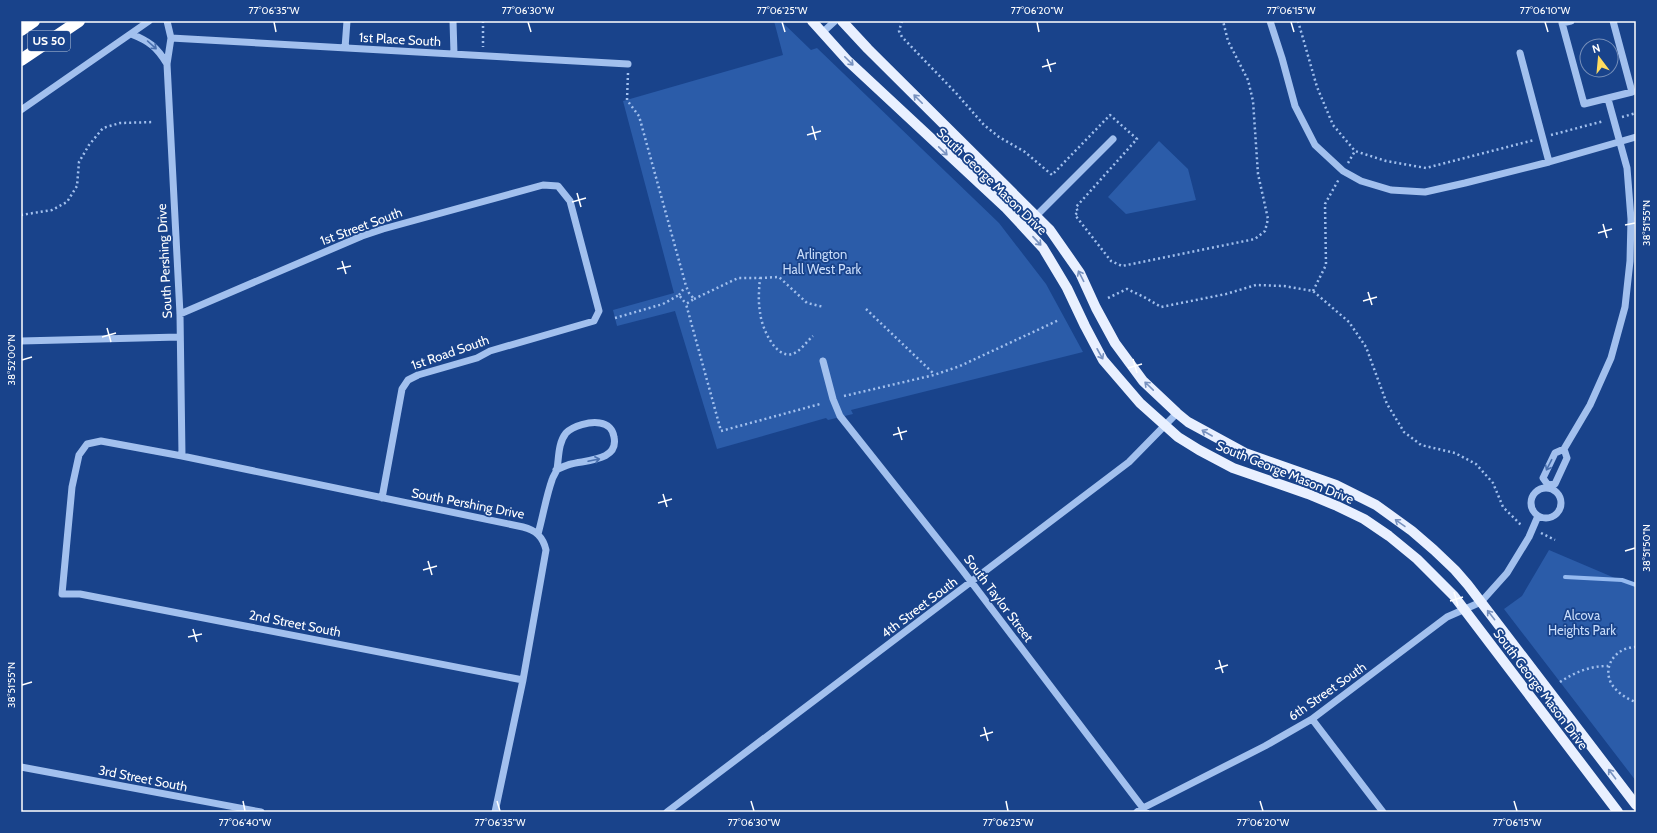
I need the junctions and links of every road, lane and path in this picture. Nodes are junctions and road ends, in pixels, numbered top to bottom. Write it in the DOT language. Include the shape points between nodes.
graph roads {
  1 [pos="33,21"];
  2 [pos="79,21"];
  3 [pos="149,21"];
  4 [pos="167,21"];
  5 [pos="347,21"];
  6 [pos="454,21"];
  7 [pos="483,21"];
  8 [pos="812,21"];
  9 [pos="835,21"];
  10 [pos="842,21"];
  11 [pos="902,21"];
  12 [pos="1223,21"];
  13 [pos="1270,21"];
  14 [pos="1298,21"];
  15 [pos="1571,21"];
  16 [pos="1613,21"];
  17 [pos="21,26"];
  18 [pos="21,30"];
  19 [pos="823,32"];
  20 [pos="131,34"];
  21 [pos="171,38"];
  22 [pos="345,48"];
  23 [pos="1520,53"];
  24 [pos="454,54"];
  25 [pos="484,55"];
  26 [pos="21,60"];
  27 [pos="167,64"];
  28 [pos="628,64"];
  29 [pos="1608,99"];
  30 [pos="21,110"];
  31 [pos="1636,113"];
  32 [pos="1613,119"];
  33 [pos="154,122"];
  34 [pos="1636,137"];
  35 [pos="1542,138"];
  36 [pos="1113,139"];
  37 [pos="1619,141"];
  38 [pos="1355,151"];
  39 [pos="1549,162"];
  40 [pos="1343,171"];
  41 [pos="21,216"];
  42 [pos="1036,216"];
  43 [pos="1024,228"];
  44 [pos="760,278"];
  45 [pos="686,286"];
  46 [pos="1313,291"];
  47 [pos="679,295"];
  48 [pos="694,298"];
  49 [pos="1108,298"];
  50 [pos="686,304"];
  51 [pos="824,307"];
  52 [pos="866,309"];
  53 [pos="180,314"];
  54 [pos="615,318"];
  55 [pos="1059,320"];
  56 [pos="594,321"];
  57 [pos="813,336"];
  58 [pos="179,337"];
  59 [pos="21,341"];
  60 [pos="823,361"];
  61 [pos="934,375"];
  62 [pos="844,396"];
  63 [pos="820,404"];
  64 [pos="1177,414"];
  65 [pos="1164,426"];
  66 [pos="1564,449"];
  67 [pos="182,456"];
  68 [pos="556,470"];
  69 [pos="1548,486"];
  70 [pos="382,498"];
  71 [pos="1538,516"];
  72 [pos="1532,530"];
  73 [pos="538,534"];
  74 [pos="1555,540"];
  75 [pos="972,582"];
  76 [pos="62,594"];
  77 [pos="1481,602"];
  78 [pos="1464,609"];
  79 [pos="1636,647"];
  80 [pos="1608,666"];
  81 [pos="523,680"];
  82 [pos="1560,682"];
  83 [pos="1636,702"];
  84 [pos="1312,719"];
  85 [pos="21,767"];
  86 [pos="1636,805"];
  87 [pos="1142,811"];
  88 [pos="261,812"];
  89 [pos="495,812"];
  90 [pos="667,812"];
  91 [pos="1383,812"];
  92 [pos="1618,812"];
  1 -- 17 [label="highway"];
  1 -- 18 [label="highway, US 50"];
  2 -- 26 [label="highway, US 50"];
  3 -- 20 [label="street"];
  4 -- 21 [label="street, South Pershing Drive"];
  5 -- 22 [label="street"];
  6 -- 24 [label="street"];
  7 -- 25 [label="path"];
  8 -- 19 [label="main road, South George Mason Drive"];
  9 -- 19 [label="street"];
  42 -- 10 [label="main road, South George Mason Drive, one-way"];
  11 -- 12 [label="path" via="899,31 902,37 984,125 1025,152 1052,175 1110,114 1137,139 1076,207 1078,212 1075,215 1111,261 1122,266 1255,239 1265,231 1268,220 1258,174 1253,101 1248,80 1228,41"];
  13 -- 40 [label="street" via="1295,106 1315,145"];
  14 -- 38 [label="path" via="1317,87 1333,124"];
  15 -- 29 [label="street" via="1562,23 1584,104"];
  16 -- 29 [label="street" via="1632,92"];
  19 -- 43 [label="main road, South George Mason Drive, one-way" via="848,60 1006,208"];
  20 -- 27 [label="street, one-way" via="150,42"];
  20 -- 30 [label="street"];
  21 -- 22 [label="street, 1st Place South"];
  21 -- 27 [label="street, South Pershing Drive"];
  22 -- 24 [label="street, 1st Place South"];
  23 -- 35 [label="street"];
  24 -- 25 [label="street, 1st Place South"];
  25 -- 28 [label="street, 1st Place South"];
  27 -- 53 [label="street, South Pershing Drive"];
  28 -- 45 [label="path" via="628,100 639,116"];
  29 -- 32 [label="street"];
  31 -- 32 [label="path"];
  32 -- 35 [label="path"];
  32 -- 37 [label="street"];
  33 -- 41 [label="path" via="120,122 103,128 79,162 77,186 67,202 52,210"];
  34 -- 37 [label="street"];
  35 -- 38 [label="path" via="1426,168 1386,161"];
  35 -- 39 [label="street"];
  36 -- 42 [label="street"];
  37 -- 39 [label="street"];
  37 -- 66 [label="street" via="1627,168 1631,219 1625,307 1611,358 1590,405"];
  38 -- 40 [label="path"];
  39 -- 40 [label="street" via="1425,192 1391,190 1361,181"];
  40 -- 46 [label="path" via="1326,204 1326,265"];
  42 -- 43 [label="street"];
  64 -- 42 [label="main road, South George Mason Drive, one-way" via="1143,381 1115,343 1080,273 1050,230"];
  43 -- 65 [label="main road, South George Mason Drive, one-way" via="1043,248 1067,288 1103,360 1140,403"];
  44 -- 48 [label="path" via="738,278"];
  44 -- 51 [label="path" via="779,277 807,303"];
  44 -- 57 [label="path" via="759,311 772,344 778,351 794,354"];
  45 -- 47 [label="path"];
  45 -- 48 [label="path"];
  46 -- 49 [label="path" via="1256,285 1161,308 1144,297 1126,290"];
  46 -- 72 [label="path" via="1349,322 1366,347 1387,404 1404,432 1421,445 1455,453 1476,464 1493,483 1502,507 1520,524"];
  47 -- 50 [label="path"];
  47 -- 54 [label="path" via="662,304"];
  48 -- 50 [label="path"];
  50 -- 63 [label="path" via="721,431"];
  52 -- 61 [label="path"];
  53 -- 56 [label="street, 1st Street South" via="362,236 550,184 558,186 570,201 599,311"];
  53 -- 58 [label="street, South Pershing Drive"];
  55 -- 61 [label="path" via="960,366"];
  56 -- 70 [label="street, 1st Road South" via="490,351 477,358 408,380 402,389"];
  58 -- 59 [label="street"];
  58 -- 67 [label="street, South Pershing Drive"];
  60 -- 75 [label="street, South Taylor Street" via="840,416"];
  61 -- 62 [label="path"];
  64 -- 65 [label="street, 4th Street South"];
  77 -- 64 [label="main road, South George Mason Drive, one-way" via="1455,570 1434,550 1376,505 1336,485 1245,453"];
  65 -- 75 [label="street, 4th Street South" via="1129,462"];
  65 -- 78 [label="main road, South George Mason Drive" via="1199,450 1233,468 1308,494 1364,519 1417,559"];
  66 -- 69 [label="street" via="1567,458 1562,470 1555,484"];
  66 -- 69 [label="street, one-way" via="1555,454 1543,478"];
  67 -- 70 [label="street, South Pershing Drive"];
  67 -- 76 [label="street, South Pershing Drive" via="101,441 87,444 79,455 72,488"];
  68 -- 68 [label="street, one-way" via="569,464 603,458 610,453 615,442 610,428 606,424 595,423 581,425 567,432 562,439"];
  68 -- 73 [label="street"];
  69 -- 71 [label="street" via="1534,492 1530,500 1532,510"];
  69 -- 71 [label="street" via="1559,495 1561,505 1557,514 1553,516"];
  70 -- 73 [label="street, South Pershing Drive" via="523,527"];
  71 -- 72 [label="street"];
  72 -- 74 [label="path"];
  72 -- 77 [label="street" via="1507,573"];
  73 -- 81 [label="street" via="546,550"];
  75 -- 87 [label="street, South Taylor Street"];
  75 -- 90 [label="street, 4th Street South"];
  76 -- 81 [label="street, 2nd Street South" via="80,594"];
  77 -- 78 [label="street, 6th Street South"];
  86 -- 77 [label="main road, South George Mason Drive, one-way"];
  78 -- 84 [label="street, 6th Street South" via="1448,617"];
  78 -- 92 [label="main road, South George Mason Drive"];
  79 -- 80 [label="path" via="1617,652"];
  80 -- 82 [label="path" via="1579,671"];
  80 -- 83 [label="path" via="1613,686"];
  81 -- 89 [label="street"];
  84 -- 87 [label="street, 6th Street South"];
  84 -- 91 [label="street"];
  85 -- 88 [label="street, 3rd Street South"];
}
